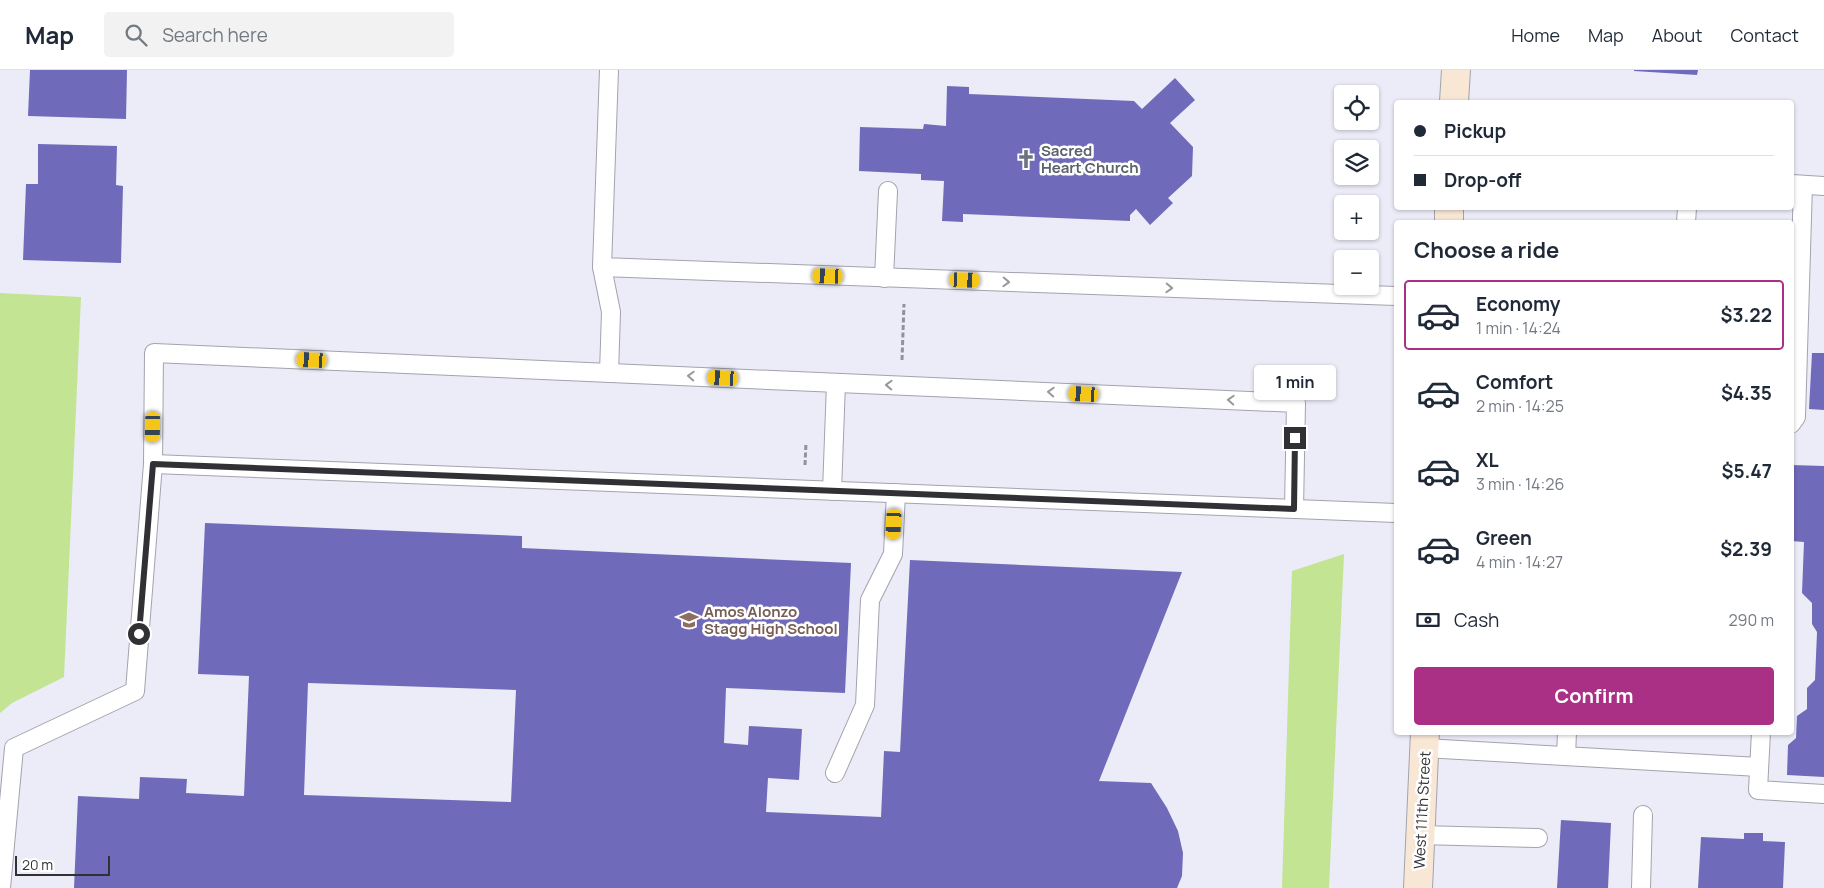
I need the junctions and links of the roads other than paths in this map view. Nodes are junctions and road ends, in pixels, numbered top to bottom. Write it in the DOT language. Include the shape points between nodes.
graph roads {
  1 [pos="609,70"];
  2 [pos="1456,70"];
  3 [pos="1454,100"];
  4 [pos="1797,184"];
  5 [pos="1824,186"];
  6 [pos="888,191"];
  7 [pos="602,267"];
  8 [pos="884,278"];
  9 [pos="1394,296"];
  10 [pos="609,373"];
  11 [pos="836,383"];
  12 [pos="1794,420"];
  13 [pos="153,464"];
  14 [pos="832,491"];
  15 [pos="896,493"];
  16 [pos="1294,509"];
  17 [pos="1394,513"];
  18 [pos="1567,735"];
  19 [pos="1762,735"];
  20 [pos="1425,740"];
  21 [pos="1566,756"];
  22 [pos="1760,767"];
  23 [pos="835,773"];
  24 [pos="1824,794"];
  25 [pos="1643,815"];
  26 [pos="1420,835"];
  27 [pos="1538,838"];
  28 [pos="2,888"];
  29 [pos="1418,888"];
  30 [pos="1641,888"];
  1 -- 7 [label="lane"];
  2 -- 3 [label="main road"];
  4 -- 5 [label="lane"];
  4 -- 12 [label="lane"];
  6 -- 8 [label="lane"];
  7 -- 8 [label="lane"];
  7 -- 10 [label="lane" via="611,312"];
  8 -- 9 [label="lane, one-way"];
  11 -- 10 [label="lane, one-way"];
  10 -- 13 [label="lane" via="154,353"];
  11 -- 14 [label="lane"];
  16 -- 11 [label="lane, one-way" via="1296,403"];
  13 -- 14 [label="lane"];
  13 -- 28 [label="lane" via="135,691 14,748"];
  14 -- 15 [label="lane"];
  15 -- 16 [label="lane"];
  15 -- 23 [label="lane" via="892,554 870,600 865,704"];
  16 -- 17 [label="lane"];
  18 -- 21 [label="lane"];
  19 -- 22 [label="lane"];
  20 -- 21 [label="lane"];
  20 -- 26 [label="main road, West 111th Street"];
  21 -- 22 [label="lane"];
  22 -- 24 [label="lane" via="1758,790"];
  25 -- 30 [label="lane"];
  26 -- 27 [label="lane"];
  26 -- 29 [label="main road, West 111th Street"];
}
